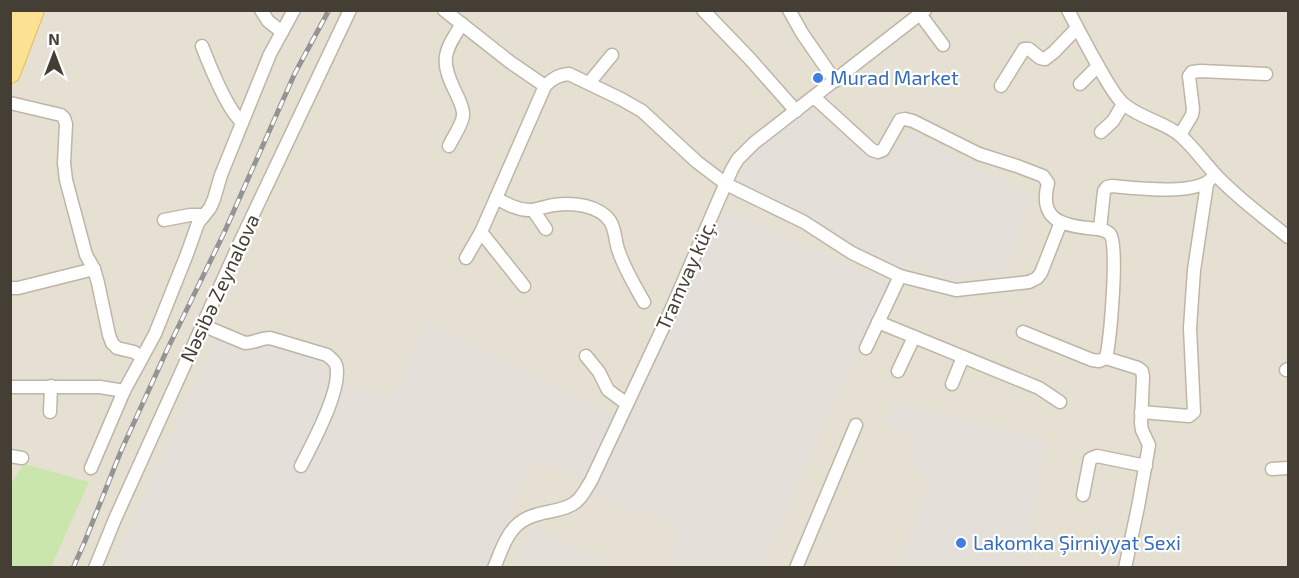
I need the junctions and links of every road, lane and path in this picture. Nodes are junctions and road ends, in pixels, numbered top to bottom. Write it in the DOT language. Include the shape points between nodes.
graph roads {
  1 [pos="18,10"];
  2 [pos="34,10"];
  3 [pos="261,10"];
  4 [pos="294,10"];
  5 [pos="350,10"];
  6 [pos="444,10"];
  7 [pos="703,10"];
  8 [pos="789,10"];
  9 [pos="1068,10"];
  10 [pos="922,12"];
  11 [pos="462,24"];
  12 [pos="10,28"];
  13 [pos="1077,28"];
  14 [pos="282,32"];
  15 [pos="943,45"];
  16 [pos="202,46"];
  17 [pos="612,55"];
  18 [pos="1098,66"];
  19 [pos="10,73"];
  20 [pos="1266,74"];
  21 [pos="834,81"];
  22 [pos="589,82"];
  23 [pos="1080,84"];
  24 [pos="544,86"];
  25 [pos="1000,86"];
  26 [pos="814,97"];
  27 [pos="10,103"];
  28 [pos="1124,104"];
  29 [pos="796,111"];
  30 [pos="242,122"];
  31 [pos="1101,132"];
  32 [pos="1180,135"];
  33 [pos="449,146"];
  34 [pos="1211,179"];
  35 [pos="726,184"];
  36 [pos="496,198"];
  37 [pos="533,210"];
  38 [pos="203,215"];
  39 [pos="164,220"];
  40 [pos="1061,222"];
  41 [pos="546,229"];
  42 [pos="1100,229"];
  43 [pos="481,232"];
  44 [pos="1288,237"];
  45 [pos="466,258"];
  46 [pos="94,269"];
  47 [pos="900,276"];
  48 [pos="524,285"];
  49 [pos="10,288"];
  50 [pos="644,302"];
  51 [pos="878,322"];
  52 [pos="202,325"];
  53 [pos="1023,332"];
  54 [pos="914,337"];
  55 [pos="866,348"];
  56 [pos="586,356"];
  57 [pos="142,357"];
  58 [pos="963,357"];
  59 [pos="1106,358"];
  60 [pos="898,371"];
  61 [pos="952,384"];
  62 [pos="51,386"];
  63 [pos="10,387"];
  64 [pos="124,391"];
  65 [pos="1060,402"];
  66 [pos="627,404"];
  67 [pos="50,412"];
  68 [pos="1141,412"];
  69 [pos="856,424"];
  70 [pos="302,466"];
  71 [pos="1146,466"];
  72 [pos="91,468"];
  73 [pos="1288,468"];
  74 [pos="1272,469"];
  75 [pos="1083,495"];
  76 [pos="95,567"];
  77 [pos="494,567"];
  78 [pos="796,567"];
  79 [pos="1125,567"];
  1 -- 12 [label="main road"];
  2 -- 19 [label="main road"];
  3 -- 14 [label="street"];
  4 -- 14 [label="street"];
  5 -- 52 [label="street, Nəsibə Zeynalova"];
  6 -- 11 [label="street"];
  7 -- 29 [label="street"];
  8 -- 21 [label="street"];
  9 -- 13 [label="street"];
  10 -- 15 [label="street"];
  10 -- 21 [label="street, Tramvay küç."];
  11 -- 24 [label="street"];
  11 -- 33 [label="street" via="445,59 448,78 463,110"];
  13 -- 18 [label="street"];
  13 -- 25 [label="street" via="1045,59 1024,49"];
  14 -- 30 [label="street"];
  16 -- 30 [label="street" via="234,114"];
  17 -- 22 [label="street"];
  18 -- 23 [label="street"];
  18 -- 28 [label="street"];
  20 -- 32 [label="street" via="1192,72 1192,115"];
  21 -- 26 [label="street, Tramvay küç."];
  22 -- 24 [label="street" via="562,74"];
  22 -- 35 [label="street" via="642,111"];
  24 -- 36 [label="street"];
  26 -- 29 [label="street, Tramvay küç."];
  26 -- 40 [label="street" via="872,150 883,150 905,118 979,154 1043,176 1048,183 1047,210"];
  27 -- 46 [label="street" via="61,114 64,118 66,180 86,255"];
  28 -- 31 [label="street"];
  28 -- 32 [label="street"];
  29 -- 35 [label="street, Tramvay küç." via="746,150"];
  30 -- 38 [label="street" via="214,199"];
  32 -- 34 [label="street" via="1196,150"];
  34 -- 42 [label="street" via="1180,189 1107,187"];
  34 -- 44 [label="street"];
  34 -- 68 [label="street" via="1193,281 1190,328 1194,412 1190,416"];
  35 -- 47 [label="street"];
  35 -- 66 [label="street, Tramvay küç."];
  36 -- 37 [label="street" via="513,207"];
  36 -- 43 [label="street"];
  37 -- 41 [label="street"];
  37 -- 50 [label="street" via="574,204 605,216 611,222 619,255"];
  38 -- 39 [label="street"];
  38 -- 57 [label="street"];
  40 -- 42 [label="street"];
  40 -- 47 [label="street" via="1041,273 1029,282 956,290"];
  42 -- 59 [label="street" via="1112,241 1113,292"];
  43 -- 45 [label="street"];
  43 -- 48 [label="street"];
  46 -- 49 [label="street"];
  46 -- 57 [label="street" via="112,343"];
  47 -- 51 [label="street"];
  51 -- 54 [label="street"];
  51 -- 55 [label="street"];
  52 -- 70 [label="street" via="245,344 270,338 332,359 337,375 333,394"];
  52 -- 76 [label="street, Nəsibə Zeynalova"];
  53 -- 59 [label="street" via="1092,360"];
  54 -- 58 [label="street"];
  54 -- 60 [label="street"];
  56 -- 66 [label="street" via="608,390"];
  57 -- 64 [label="street"];
  58 -- 61 [label="street"];
  58 -- 65 [label="street" via="1039,388"];
  59 -- 68 [label="street" via="1142,371"];
  62 -- 63 [label="street"];
  62 -- 64 [label="street"];
  62 -- 67 [label="street"];
  64 -- 72 [label="street"];
  66 -- 77 [label="street, Tramvay küç." via="580,497 569,506 538,514 516,526"];
  68 -- 71 [label="street" via="1140,423 1149,445"];
  69 -- 78 [label="street"];
  71 -- 75 [label="street" via="1093,457"];
  71 -- 79 [label="street"];
  73 -- 74 [label="street"];
}
